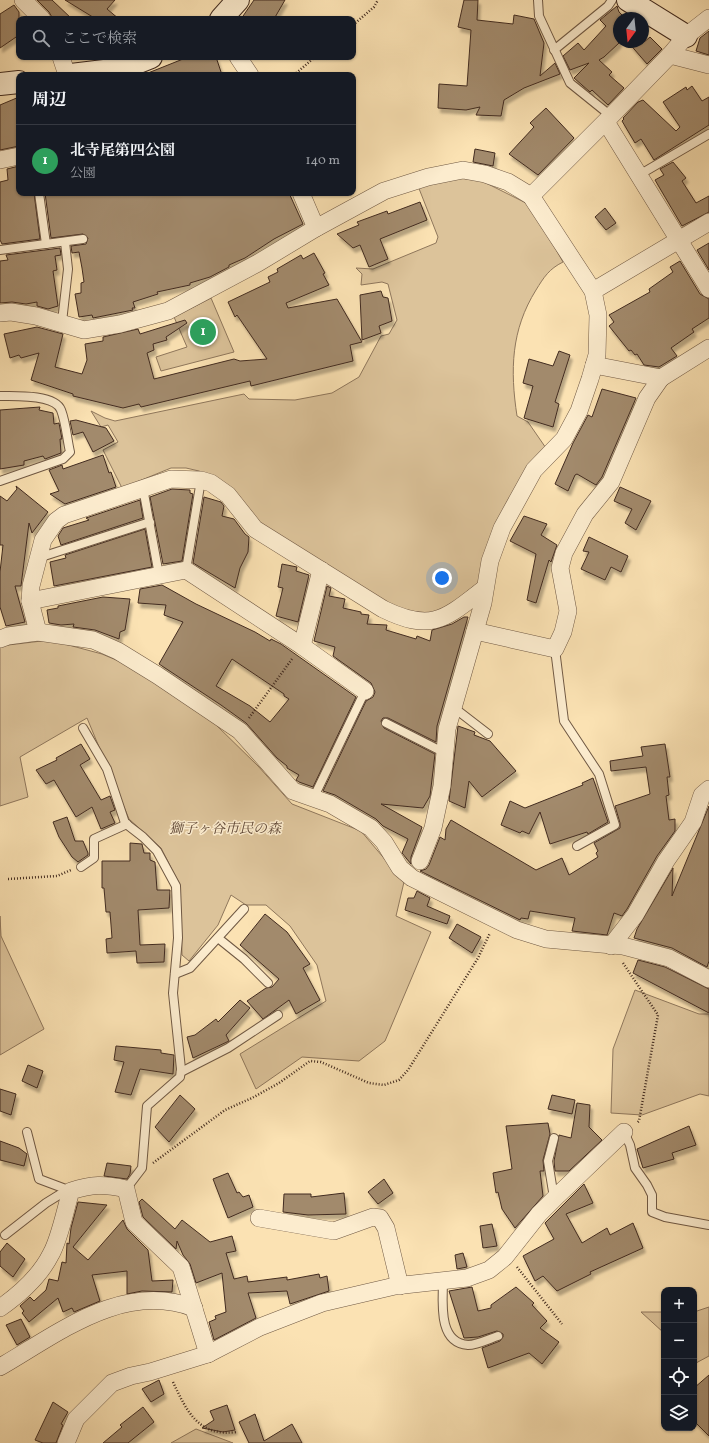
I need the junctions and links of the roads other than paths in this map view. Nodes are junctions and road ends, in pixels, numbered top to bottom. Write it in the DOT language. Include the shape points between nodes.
graph roads {
  1 [pos="23,0"];
  2 [pos="238,0"];
  3 [pos="538,0"];
  4 [pos="612,0"];
  5 [pos="628,0"];
  6 [pos="39,16"];
  7 [pos="223,16"];
  8 [pos="709,18"];
  9 [pos="686,36"];
  10 [pos="554,50"];
  11 [pos="670,55"];
  12 [pos="62,60"];
  13 [pos="144,60"];
  14 [pos="240,60"];
  15 [pos="709,65"];
  16 [pos="66,72"];
  17 [pos="96,72"];
  18 [pos="248,72"];
  19 [pos="16,82"];
  20 [pos="0,84"];
  21 [pos="609,119"];
  22 [pos="709,134"];
  23 [pos="16,157"];
  24 [pos="0,160"];
  25 [pos="639,175"];
  26 [pos="39,196"];
  27 [pos="302,196"];
  28 [pos="531,196"];
  29 [pos="709,222"];
  30 [pos="316,228"];
  31 [pos="83,239"];
  32 [pos="679,240"];
  33 [pos="65,242"];
  34 [pos="46,244"];
  35 [pos="0,250"];
  36 [pos="709,289"];
  37 [pos="593,291"];
  38 [pos="0,313"];
  39 [pos="62,322"];
  40 [pos="709,348"];
  41 [pos="594,365"];
  42 [pos="661,378"];
  43 [pos="0,396"];
  44 [pos="201,480"];
  45 [pos="0,481"];
  46 [pos="143,488"];
  47 [pos="150,522"];
  48 [pos="38,558"];
  49 [pos="186,570"];
  50 [pos="320,570"];
  51 [pos="159,575"];
  52 [pos="485,588"];
  53 [pos="30,601"];
  54 [pos="475,631"];
  55 [pos="38,632"];
  56 [pos="0,639"];
  57 [pos="302,646"];
  58 [pos="555,649"];
  59 [pos="365,691"];
  60 [pos="453,706"];
  61 [pos="386,723"];
  62 [pos="83,728"];
  63 [pos="488,734"];
  64 [pos="445,753"];
  65 [pos="709,789"];
  66 [pos="313,799"];
  67 [pos="127,824"];
  68 [pos="578,846"];
  69 [pos="420,861"];
  70 [pos="81,867"];
  71 [pos="412,878"];
  72 [pos="244,909"];
  73 [pos="218,938"];
  74 [pos="611,946"];
  75 [pos="175,974"];
  76 [pos="709,979"];
  77 [pos="268,984"];
  78 [pos="278,1015"];
  79 [pos="181,1072"];
  80 [pos="27,1132"];
  81 [pos="624,1132"];
  82 [pos="554,1138"];
  83 [pos="126,1189"];
  84 [pos="69,1190"];
  85 [pos="554,1199"];
  86 [pos="259,1218"];
  87 [pos="709,1224"];
  88 [pos="5,1235"];
  89 [pos="443,1280"];
  90 [pos="400,1286"];
  91 [pos="0,1308"];
  92 [pos="194,1308"];
  93 [pos="498,1336"];
  94 [pos="208,1354"];
  95 [pos="0,1367"];
  96 [pos="66,1443"];
  1 -- 6 [label="street"];
  2 -- 7 [label="main road"];
  3 -- 10 [label="lane" via="539,16"];
  4 -- 10 [label="lane"];
  5 -- 9 [label="main road"];
  8 -- 9 [label="street"];
  9 -- 11 [label="street"];
  10 -- 21 [label="lane" via="570,83"];
  11 -- 15 [label="street"];
  11 -- 21 [label="street"];
  12 -- 16 [label="street"];
  13 -- 17 [label="main road" via="121,69"];
  14 -- 18 [label="street"];
  19 -- 20 [label="main road"];
  21 -- 25 [label="street"];
  21 -- 28 [label="street"];
  22 -- 25 [label="lane"];
  23 -- 24 [label="street"];
  25 -- 32 [label="street"];
  26 -- 34 [label="lane"];
  27 -- 30 [label="street"];
  28 -- 30 [label="street" via="508,182 486,174 463,170 428,177 384,191"];
  28 -- 37 [label="street"];
  29 -- 32 [label="street"];
  30 -- 39 [label="street" via="258,263 168,311 120,324 84,330"];
  31 -- 33 [label="lane"];
  32 -- 36 [label="street"];
  32 -- 37 [label="street"];
  33 -- 34 [label="lane"];
  33 -- 39 [label="lane" via="68,269"];
  34 -- 35 [label="lane"];
  37 -- 41 [label="street" via="598,315 597,354"];
  38 -- 39 [label="street" via="11,312"];
  40 -- 42 [label="street"];
  41 -- 42 [label="street"];
  41 -- 52 [label="street" via="579,411 564,439 534,470 502,528 490,561"];
  42 -- 58 [label="street" via="646,398 611,482 585,514 564,553 560,568 568,611 563,632"];
  43 -- 45 [label="lane" via="28,396 53,401 61,408 70,452 63,459"];
  44 -- 46 [label="street" via="171,479"];
  44 -- 49 [label="lane"];
  44 -- 50 [label="street" via="211,483 228,495 255,529"];
  46 -- 47 [label="lane"];
  46 -- 48 [label="street" via="64,515 43,540"];
  47 -- 48 [label="lane"];
  47 -- 51 [label="lane"];
  48 -- 53 [label="street"];
  49 -- 51 [label="street"];
  49 -- 57 [label="street"];
  50 -- 52 [label="street" via="382,610 402,618 426,622 438,620 459,608"];
  50 -- 57 [label="street"];
  51 -- 53 [label="street"];
  52 -- 54 [label="street"];
  53 -- 55 [label="street"];
  54 -- 58 [label="street"];
  54 -- 60 [label="street"];
  55 -- 56 [label="street"];
  55 -- 66 [label="street" via="93,640 118,651 163,678 240,731 293,790"];
  57 -- 59 [label="street"];
  58 -- 68 [label="lane" via="564,721 599,774 615,825"];
  59 -- 66 [label="lane"];
  60 -- 63 [label="lane"];
  60 -- 64 [label="street" via="447,729"];
  61 -- 64 [label="lane"];
  62 -- 67 [label="lane" via="107,769"];
  64 -- 69 [label="street" via="442,786 433,828"];
  65 -- 74 [label="street" via="702,795 693,822 666,861 635,915"];
  66 -- 71 [label="street" via="330,804 371,828 384,842 400,868"];
  67 -- 70 [label="lane" via="94,839 94,858"];
  67 -- 75 [label="lane" via="157,851 176,886 178,938"];
  69 -- 71 [label="lane"];
  71 -- 74 [label="street" via="517,930 546,939"];
  72 -- 73 [label="lane"];
  73 -- 75 [label="lane" via="190,968"];
  73 -- 77 [label="lane" via="244,959"];
  74 -- 76 [label="street" via="623,946 669,958"];
  75 -- 79 [label="lane" via="173,993"];
  78 -- 79 [label="lane" via="228,1048"];
  79 -- 83 [label="lane" via="180,1078 147,1106 142,1168"];
  80 -- 84 [label="lane" via="39,1179"];
  81 -- 85 [label="street"];
  81 -- 87 [label="lane" via="635,1168 652,1195 652,1212 665,1217"];
  82 -- 85 [label="lane" via="548,1161"];
  83 -- 84 [label="street" via="105,1185"];
  83 -- 92 [label="street" via="134,1222 181,1267"];
  84 -- 88 [label="lane" via="46,1203"];
  84 -- 91 [label="street" via="52,1254 37,1275"];
  85 -- 89 [label="street" via="507,1254 489,1270 467,1278"];
  86 -- 90 [label="street" via="334,1231 373,1217 380,1218 386,1228"];
  89 -- 90 [label="street"];
  89 -- 93 [label="lane" via="442,1312 450,1334 459,1342 469,1345"];
  90 -- 94 [label="street" via="322,1303 260,1328"];
  92 -- 94 [label="street"];
  92 -- 95 [label="street" via="178,1302 155,1300 124,1303 97,1312"];
  94 -- 96 [label="street" via="112,1383 76,1419"];
}
